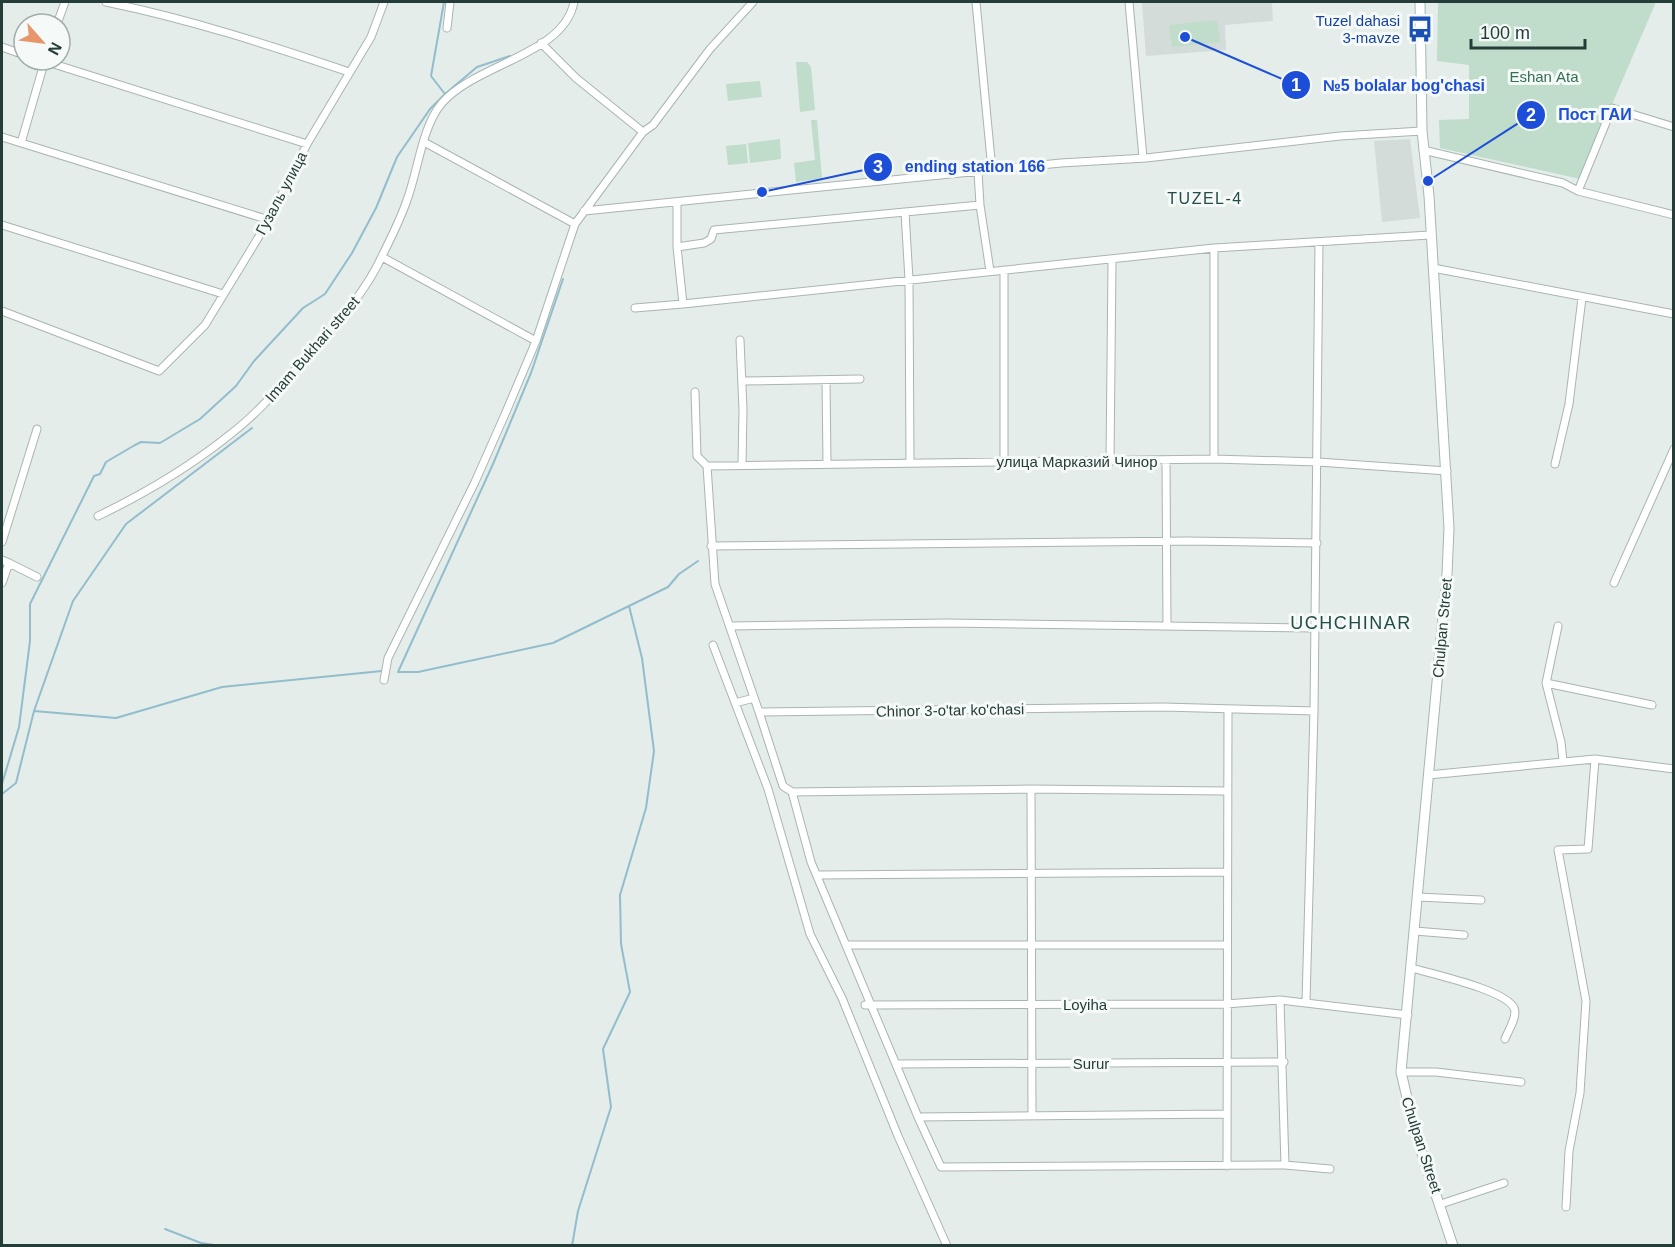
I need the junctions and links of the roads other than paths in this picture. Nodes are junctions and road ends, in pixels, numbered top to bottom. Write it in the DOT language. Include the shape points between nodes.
graph roads {
  1 [pos="106,2"];
  2 [pos="384,2"];
  3 [pos="450,2"];
  4 [pos="574,2"];
  5 [pos="753,2"];
  6 [pos="975,2"];
  7 [pos="1130,2"];
  8 [pos="1420,2"];
  9 [pos="447,28"];
  10 [pos="541,43"];
  11 [pos="72,69"];
  12 [pos="41,72"];
  13 [pos="349,72"];
  14 [pos="1674,127"];
  15 [pos="1422,131"];
  16 [pos="643,132"];
  17 [pos="2,137"];
  18 [pos="424,142"];
  19 [pos="21,143"];
  20 [pos="307,144"];
  21 [pos="1423,150"];
  22 [pos="1143,158"];
  23 [pos="992,170"];
  24 [pos="978,172"];
  25 [pos="1578,191"];
  26 [pos="677,202"];
  27 [pos="980,205"];
  28 [pos="584,211"];
  29 [pos="906,212"];
  30 [pos="1674,215"];
  31 [pos="269,220"];
  32 [pos="575,224"];
  33 [pos="2,225"];
  34 [pos="1430,235"];
  35 [pos="1319,242"];
  36 [pos="677,247"];
  37 [pos="1214,248"];
  38 [pos="382,257"];
  39 [pos="1112,261"];
  40 [pos="1433,268"];
  41 [pos="1004,270"];
  42 [pos="990,271"];
  43 [pos="909,280"];
  44 [pos="223,294"];
  45 [pos="1582,298"];
  46 [pos="680,305"];
  47 [pos="635,308"];
  48 [pos="2,311"];
  49 [pos="1674,314"];
  50 [pos="740,340"];
  51 [pos="536,341"];
  52 [pos="860,379"];
  53 [pos="826,380"];
  54 [pos="742,381"];
  55 [pos="695,392"];
  56 [pos="38,429"];
  57 [pos="1674,448"];
  58 [pos="1214,459"];
  59 [pos="1004,461"];
  60 [pos="1166,461"];
  61 [pos="1110,462"];
  62 [pos="1318,462"];
  63 [pos="827,463"];
  64 [pos="910,463"];
  65 [pos="742,464"];
  66 [pos="1556,464"];
  67 [pos="707,466"];
  68 [pos="1447,471"];
  69 [pos="98,516"];
  70 [pos="2,542"];
  71 [pos="1168,542"];
  72 [pos="1317,543"];
  73 [pos="711,546"];
  74 [pos="5,562"];
  75 [pos="37,577"];
  76 [pos="2,583"];
  77 [pos="1614,583"];
  78 [pos="1167,625"];
  79 [pos="731,626"];
  80 [pos="1558,626"];
  81 [pos="1315,628"];
  82 [pos="714,645"];
  83 [pos="384,680"];
  84 [pos="1546,683"];
  85 [pos="754,698"];
  86 [pos="735,702"];
  87 [pos="1652,705"];
  88 [pos="1228,709"];
  89 [pos="1314,711"];
  90 [pos="759,712"];
  91 [pos="1595,759"];
  92 [pos="1563,761"];
  93 [pos="1674,769"];
  94 [pos="1428,775"];
  95 [pos="1031,789"];
  96 [pos="1226,791"];
  97 [pos="792,792"];
  98 [pos="1226,872"];
  99 [pos="1032,873"];
  100 [pos="818,875"];
  101 [pos="1418,897"];
  102 [pos="1480,900"];
  103 [pos="1415,931"];
  104 [pos="1464,935"];
  105 [pos="846,945"];
  106 [pos="1032,945"];
  107 [pos="1226,945"];
  108 [pos="1412,968"];
  109 [pos="1281,1000"];
  110 [pos="1306,1002"];
  111 [pos="1032,1004"];
  112 [pos="1226,1004"];
  113 [pos="869,1005"];
  114 [pos="1408,1015"];
  115 [pos="1505,1039"];
  116 [pos="1226,1062"];
  117 [pos="1284,1062"];
  118 [pos="1032,1063"];
  119 [pos="897,1064"];
  120 [pos="1401,1072"];
  121 [pos="1521,1082"];
  122 [pos="1227,1114"];
  123 [pos="1032,1116"];
  124 [pos="918,1117"];
  125 [pos="1285,1165"];
  126 [pos="1227,1166"];
  127 [pos="1330,1169"];
  128 [pos="1504,1183"];
  129 [pos="1442,1204"];
  130 [pos="1566,1208"];
  131 [pos="947,1245"];
  132 [pos="1453,1245"];
  1 -- 13 [label="street" via="241,36"];
  2 -- 13 [label="street, Гузаль улица" via="371,37"];
  3 -- 9 [label="street"];
  4 -- 10 [label="street, Imam Bukhari street" via="564,26"];
  5 -- 16 [label="street"];
  6 -- 23 [label="street"];
  7 -- 22 [label="street"];
  8 -- 15 [label="main road, Chulpan Street"];
  10 -- 16 [label="street" via="576,78"];
  10 -- 18 [label="street, Imam Bukhari street" via="457,88 440,105"];
  11 -- 20 [label="street"];
  12 -- 19 [label="street"];
  13 -- 20 [label="street, Гузаль улица"];
  14 -- 25 [label="street" via="1612,108"];
  15 -- 21 [label="main road, Chulpan Street"];
  15 -- 22 [label="street"];
  16 -- 28 [label="street"];
  17 -- 19 [label="street"];
  18 -- 32 [label="street"];
  18 -- 38 [label="street, Imam Bukhari street" via="408,200"];
  19 -- 31 [label="street"];
  20 -- 31 [label="street, Гузаль улица"];
  21 -- 25 [label="street" via="1563,183"];
  21 -- 34 [label="main road, Chulpan Street"];
  22 -- 23 [label="street"];
  23 -- 24 [label="street"];
  24 -- 26 [label="street"];
  24 -- 27 [label="street"];
  25 -- 30 [label="street"];
  26 -- 28 [label="street"];
  26 -- 36 [label="street"];
  27 -- 29 [label="street"];
  27 -- 42 [label="street"];
  28 -- 32 [label="street"];
  29 -- 36 [label="street" via="714,230 711,239 704,243"];
  29 -- 43 [label="street"];
  31 -- 44 [label="street, Гузаль улица"];
  32 -- 51 [label="street"];
  33 -- 44 [label="street"];
  34 -- 35 [label="street"];
  34 -- 40 [label="main road, Chulpan Street"];
  35 -- 37 [label="street"];
  35 -- 62 [label="street"];
  36 -- 46 [label="street"];
  37 -- 39 [label="street"];
  37 -- 58 [label="street"];
  38 -- 51 [label="street"];
  38 -- 69 [label="street, Imam Bukhari street" via="346,314 233,433 172,477"];
  39 -- 41 [label="street"];
  39 -- 61 [label="street"];
  40 -- 45 [label="street"];
  40 -- 68 [label="main road, Chulpan Street"];
  41 -- 42 [label="street"];
  41 -- 59 [label="street"];
  42 -- 43 [label="street"];
  43 -- 46 [label="street"];
  43 -- 64 [label="street"];
  44 -- 48 [label="street, Гузаль улица" via="205,325 159,371"];
  45 -- 49 [label="street"];
  45 -- 66 [label="street" via="1569,404"];
  46 -- 47 [label="street"];
  50 -- 54 [label="street"];
  51 -- 83 [label="street" via="476,482 388,658"];
  52 -- 53 [label="street"];
  53 -- 54 [label="street"];
  53 -- 63 [label="street"];
  54 -- 65 [label="street"];
  55 -- 67 [label="street" via="697,456"];
  56 -- 70 [label="street"];
  57 -- 77 [label="street"];
  58 -- 60 [label="street, улица Марказий Чинор"];
  58 -- 62 [label="street, улица Марказий Чинор"];
  59 -- 61 [label="street, улица Марказий Чинор"];
  59 -- 64 [label="street, улица Марказий Чинор"];
  60 -- 61 [label="street, улица Марказий Чинор"];
  60 -- 71 [label="street"];
  62 -- 68 [label="street, улица Марказий Чинор"];
  62 -- 72 [label="street"];
  63 -- 64 [label="street, улица Марказий Чинор"];
  63 -- 65 [label="street, улица Марказий Чинор"];
  65 -- 67 [label="street, улица Марказий Чинор"];
  67 -- 73 [label="street"];
  68 -- 94 [label="main road, Chulpan Street" via="1447,574"];
  71 -- 72 [label="street"];
  71 -- 73 [label="street"];
  71 -- 78 [label="street"];
  72 -- 81 [label="street"];
  73 -- 79 [label="street" via="715,584"];
  74 -- 75 [label="street"];
  74 -- 76 [label="street"];
  78 -- 79 [label="street"];
  78 -- 81 [label="street"];
  79 -- 85 [label="street"];
  80 -- 84 [label="street"];
  81 -- 89 [label="street"];
  82 -- 86 [label="street"];
  84 -- 87 [label="street"];
  84 -- 92 [label="street"];
  85 -- 86 [label="street"];
  85 -- 90 [label="street"];
  86 -- 131 [label="street" via="768,789 810,933 842,998"];
  88 -- 89 [label="street, Chinor 3-o'tar ko'chasi"];
  88 -- 90 [label="street, Chinor 3-o'tar ko'chasi"];
  88 -- 96 [label="street"];
  89 -- 110 [label="street"];
  90 -- 97 [label="street" via="783,786"];
  91 -- 92 [label="street"];
  91 -- 93 [label="street"];
  91 -- 130 [label="street" via="1588,849 1558,850 1586,1000"];
  92 -- 94 [label="street"];
  94 -- 101 [label="main road, Chulpan Street"];
  95 -- 96 [label="street"];
  95 -- 97 [label="street"];
  95 -- 99 [label="street"];
  96 -- 98 [label="street"];
  97 -- 100 [label="street"];
  98 -- 99 [label="street"];
  98 -- 107 [label="street"];
  99 -- 100 [label="street"];
  99 -- 106 [label="street"];
  100 -- 105 [label="street"];
  101 -- 102 [label="street"];
  101 -- 103 [label="main road, Chulpan Street"];
  103 -- 104 [label="street"];
  103 -- 108 [label="main road, Chulpan Street"];
  105 -- 106 [label="street"];
  105 -- 113 [label="street"];
  106 -- 107 [label="street"];
  106 -- 111 [label="street"];
  107 -- 112 [label="street"];
  108 -- 114 [label="main road, Chulpan Street"];
  108 -- 115 [label="street" via="1507,1000 1515,1014"];
  109 -- 110 [label="street, Loyiha"];
  109 -- 112 [label="street, Loyiha"];
  109 -- 117 [label="street"];
  110 -- 114 [label="street, Loyiha"];
  111 -- 112 [label="street, Loyiha"];
  111 -- 113 [label="street, Loyiha"];
  111 -- 118 [label="street"];
  112 -- 116 [label="street"];
  113 -- 119 [label="street"];
  114 -- 120 [label="main road, Chulpan Street"];
  116 -- 117 [label="street, Surur"];
  116 -- 118 [label="street, Surur"];
  116 -- 122 [label="street"];
  117 -- 125 [label="street"];
  118 -- 119 [label="street, Surur"];
  118 -- 123 [label="street"];
  119 -- 124 [label="street"];
  120 -- 121 [label="street"];
  120 -- 129 [label="main road, Chulpan Street" via="1415,1132"];
  122 -- 123 [label="street"];
  122 -- 126 [label="street"];
  123 -- 124 [label="street"];
  124 -- 126 [label="street" via="941,1167"];
  125 -- 126 [label="street"];
  125 -- 127 [label="street"];
  128 -- 129 [label="street"];
  129 -- 132 [label="main road, Chulpan Street"];
}
